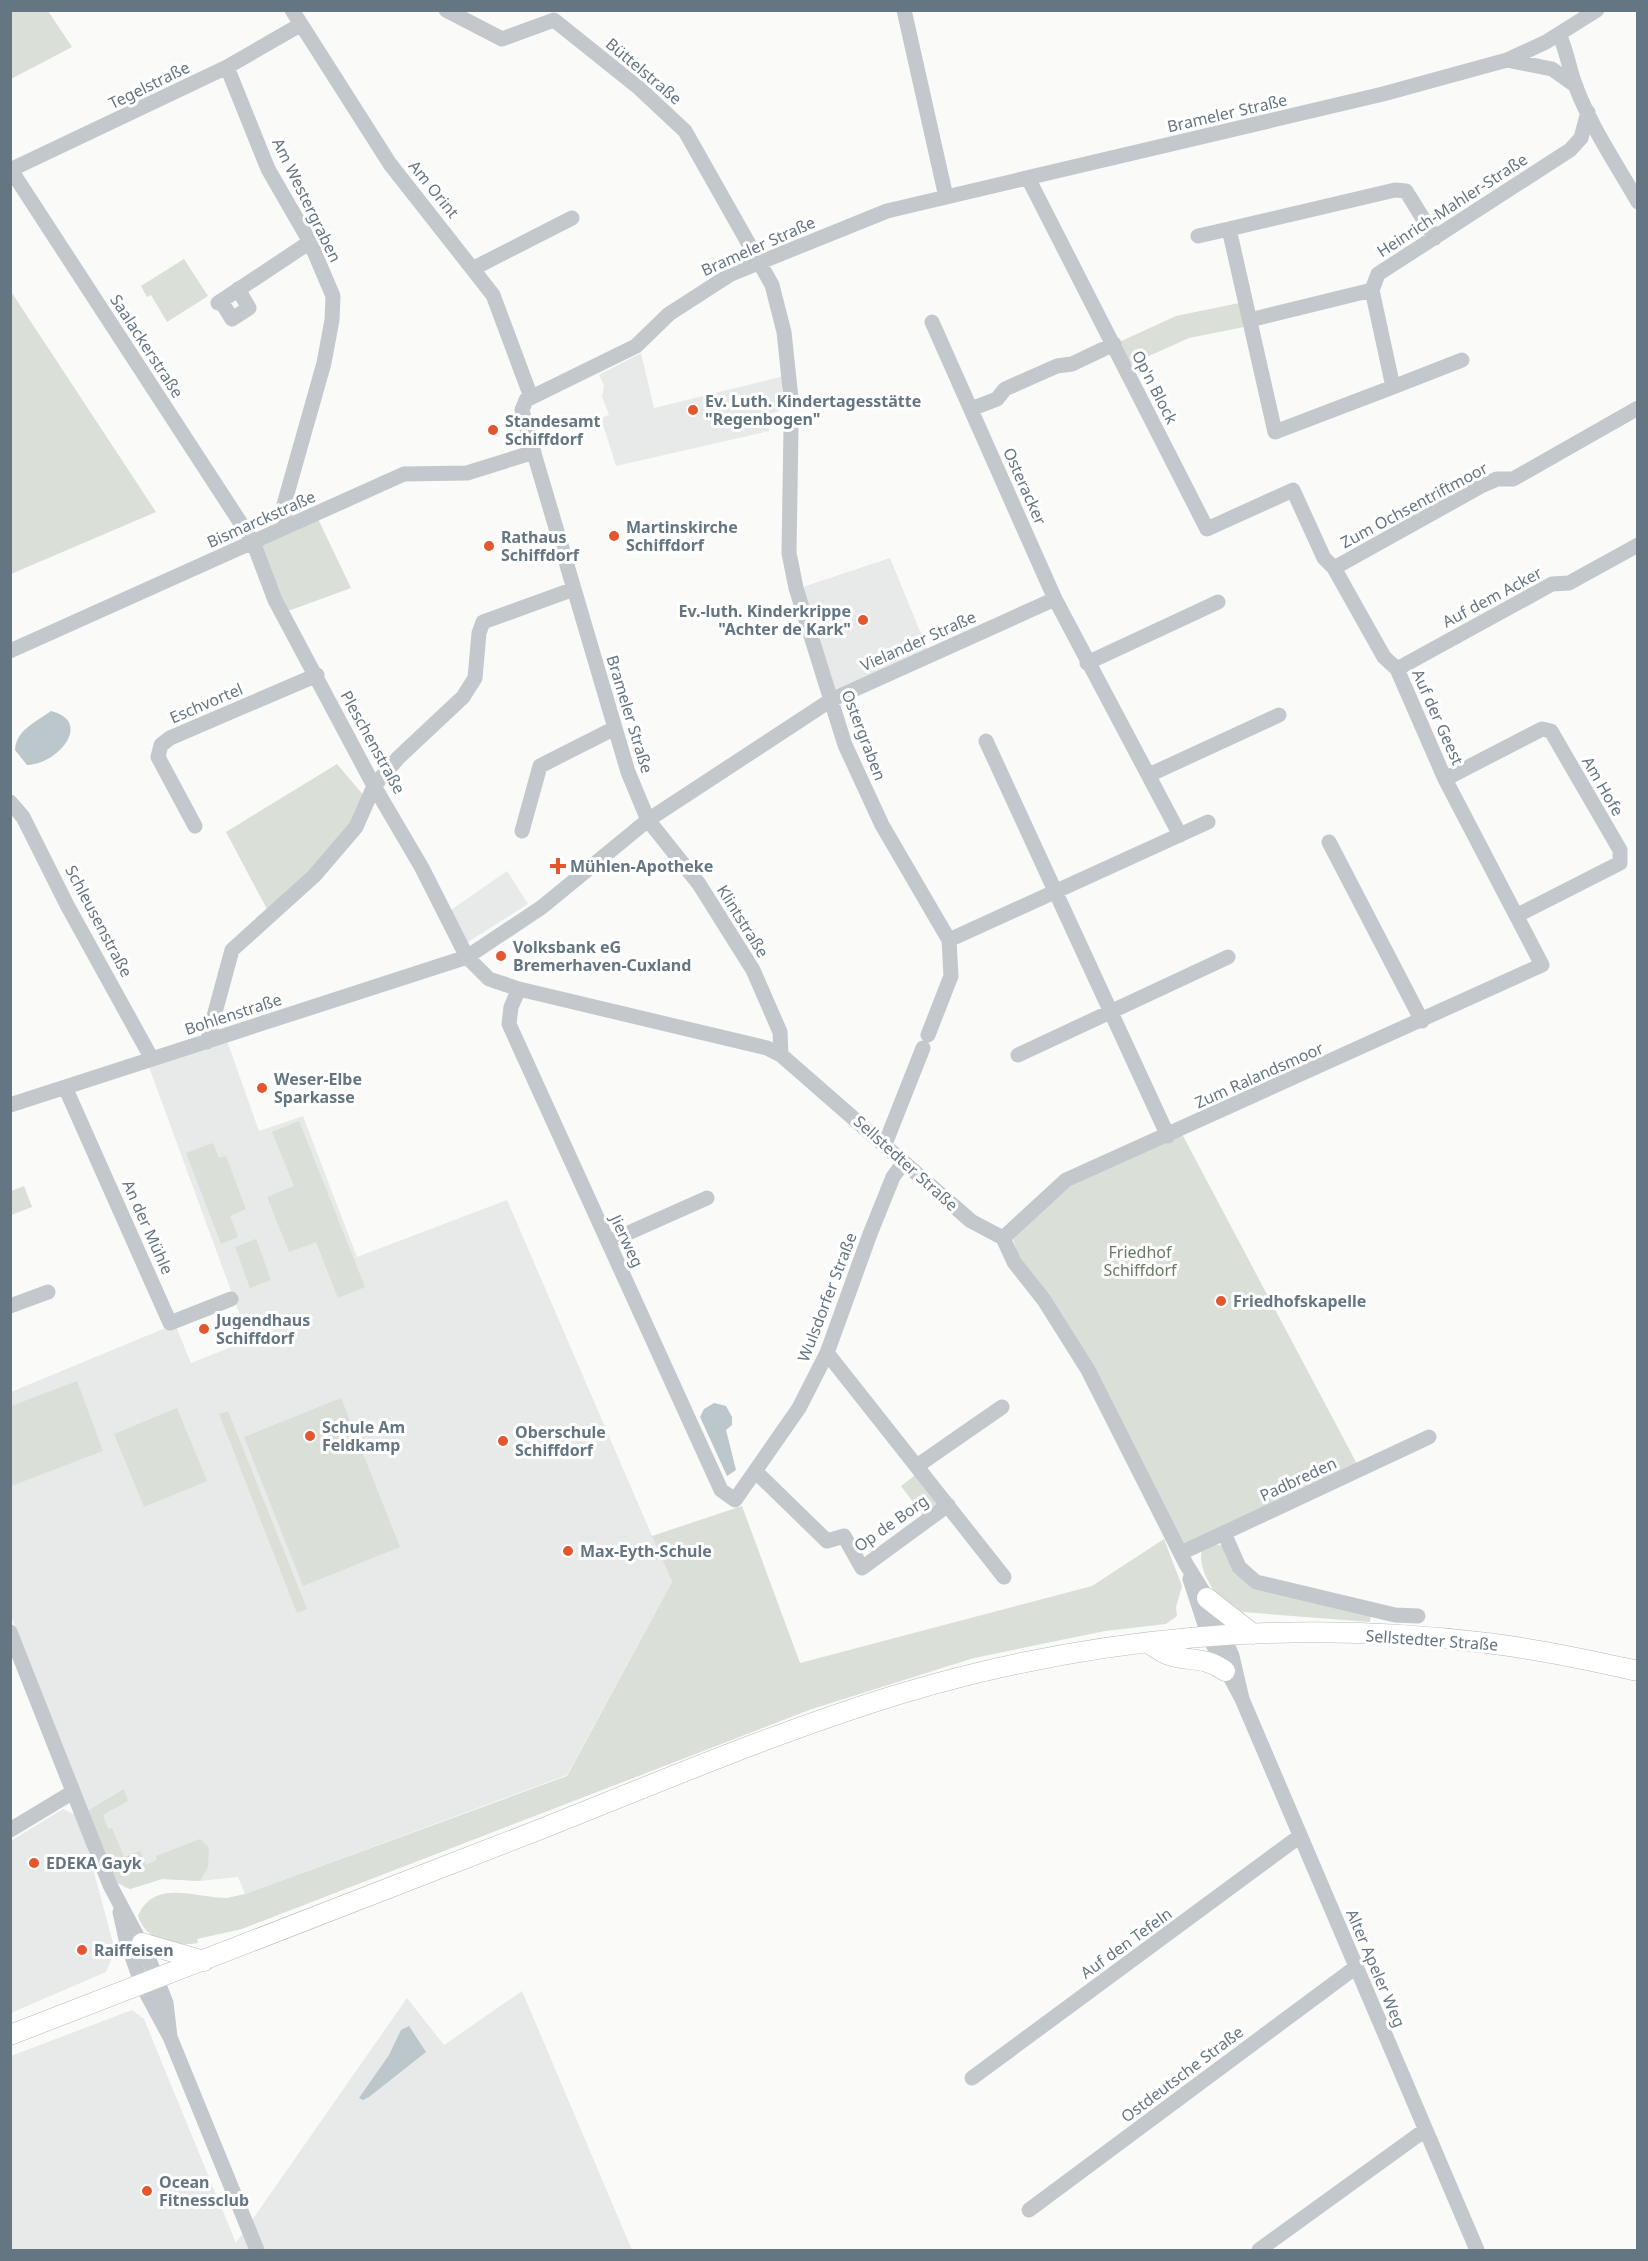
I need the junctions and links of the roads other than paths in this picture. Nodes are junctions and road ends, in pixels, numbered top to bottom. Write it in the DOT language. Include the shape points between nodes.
graph roads {
  1 [pos="292,10"];
  2 [pos="446,10"];
  3 [pos="903,10"];
  4 [pos="1598,10"];
  5 [pos="557,15"];
  6 [pos="300,25"];
  7 [pos="1552,38"];
  8 [pos="1507,60"];
  9 [pos="227,67"];
  10 [pos="1552,69"];
  11 [pos="1576,86"];
  12 [pos="1588,112"];
  13 [pos="11,170"];
  14 [pos="1028,178"];
  15 [pos="946,197"];
  16 [pos="1638,202"];
  17 [pos="572,218"];
  18 [pos="1229,229"];
  19 [pos="1198,236"];
  20 [pos="1434,238"];
  21 [pos="310,242"];
  22 [pos="760,261"];
  23 [pos="474,268"];
  24 [pos="238,289"];
  25 [pos="1372,290"];
  26 [pos="1250,320"];
  27 [pos="932,322"];
  28 [pos="1113,344"];
  29 [pos="1462,360"];
  30 [pos="1393,387"];
  31 [pos="531,397"];
  32 [pos="791,398"];
  33 [pos="971,410"];
  34 [pos="1636,414"];
  35 [pos="791,428"];
  36 [pos="534,452"];
  37 [pos="1293,490"];
  38 [pos="286,527"];
  39 [pos="253,542"];
  40 [pos="1638,545"];
  41 [pos="1334,568"];
  42 [pos="574,589"];
  43 [pos="1056,599"];
  44 [pos="1218,602"];
  45 [pos="10,651"];
  46 [pos="1087,663"];
  47 [pos="1397,669"];
  48 [pos="317,675"];
  49 [pos="831,700"];
  50 [pos="1280,716"];
  51 [pos="615,728"];
  52 [pos="986,741"];
  53 [pos="1149,775"];
  54 [pos="1445,779"];
  55 [pos="374,786"];
  56 [pos="10,802"];
  57 [pos="648,820"];
  58 [pos="1208,822"];
  59 [pos="195,826"];
  60 [pos="522,831"];
  61 [pos="1180,835"];
  62 [pos="1329,842"];
  63 [pos="1056,891"];
  64 [pos="1518,915"];
  65 [pos="949,940"];
  66 [pos="467,957"];
  67 [pos="1228,957"];
  68 [pos="1542,965"];
  69 [pos="519,989"];
  70 [pos="1112,1011"];
  71 [pos="1422,1021"];
  72 [pos="207,1042"];
  73 [pos="781,1054"];
  74 [pos="1018,1055"];
  75 [pos="152,1059"];
  76 [pos="65,1087"];
  77 [pos="10,1105"];
  78 [pos="1168,1136"];
  79 [pos="885,1144"];
  80 [pos="903,1163"];
  81 [pos="707,1198"];
  82 [pos="1004,1238"];
  83 [pos="608,1242"];
  84 [pos="48,1292"];
  85 [pos="231,1299"];
  86 [pos="10,1306"];
  87 [pos="827,1353"];
  88 [pos="1002,1407"];
  89 [pos="1430,1437"];
  90 [pos="917,1466"];
  91 [pos="756,1472"];
  92 [pos="735,1500"];
  93 [pos="948,1505"];
  94 [pos="1224,1533"];
  95 [pos="1184,1559"];
  96 [pos="1004,1577"];
  97 [pos="1207,1598"];
  98 [pos="1418,1616"];
  99 [pos="10,1632"];
  100 [pos="1253,1634"];
  101 [pos="1217,1636"];
  102 [pos="1148,1643"];
  103 [pos="1226,1671"];
  104 [pos="1638,1671"];
  105 [pos="1242,1700"];
  106 [pos="73,1792"];
  107 [pos="10,1830"];
  108 [pos="1300,1836"];
  109 [pos="119,1903"];
  110 [pos="142,1943"];
  111 [pos="204,1961"];
  112 [pos="1356,1967"];
  113 [pos="149,1982"];
  114 [pos="10,2035"];
  115 [pos="972,2078"];
  116 [pos="1425,2130"];
  117 [pos="1029,2210"];
  118 [pos="257,2250"];
  119 [pos="1259,2250"];
  120 [pos="1477,2250"];
  1 -- 6 [label="street, Am Orint"];
  2 -- 5 [label="street, Büttelstraße" via="502,39"];
  3 -- 15 [label="street"];
  4 -- 7 [label="street, Brameler Straße"];
  5 -- 22 [label="street, Büttelstraße" via="685,131"];
  6 -- 9 [label="street, Tegelstraße"];
  6 -- 23 [label="street, Am Orint" via="390,164"];
  7 -- 8 [label="street, Brameler Straße"];
  7 -- 10 [label="street"];
  7 -- 11 [label="street" via="1566,48"];
  8 -- 10 [label="street"];
  8 -- 14 [label="street, Brameler Straße" via="1383,94"];
  9 -- 13 [label="street, Tegelstraße"];
  9 -- 21 [label="street, Am Westergraben" via="268,169"];
  10 -- 11 [label="street"];
  11 -- 12 [label="street"];
  12 -- 16 [label="street"];
  12 -- 20 [label="street, Heinrich-Mahler-Straße" via="1581,138 1570,150"];
  13 -- 39 [label="street, Saalackerstraße"];
  14 -- 15 [label="street, Brameler Straße"];
  14 -- 28 [label="street, Op'n Block"];
  15 -- 22 [label="street, Brameler Straße" via="887,211"];
  17 -- 23 [label="street"];
  18 -- 19 [label="street"];
  18 -- 20 [label="street" via="1395,190 1406,191"];
  18 -- 26 [label="street"];
  20 -- 25 [label="street, Heinrich-Mahler-Straße" via="1378,274"];
  21 -- 24 [label="street"];
  21 -- 38 [label="street, Am Westergraben" via="333,296 332,320 310,420 284,508"];
  22 -- 31 [label="street, Brameler Straße" via="703,290 627,352"];
  22 -- 32 [label="street" via="772,285 783,332"];
  23 -- 31 [label="street, Am Orint" via="493,295"];
  24 -- 24 [label="street" via="219,302 232,319 249,309"];
  25 -- 26 [label="street"];
  25 -- 30 [label="street"];
  26 -- 30 [label="street" via="1275,432"];
  27 -- 33 [label="street, Osteracker"];
  28 -- 33 [label="street" via="1005,389 996,399"];
  28 -- 37 [label="street, Op'n Block" via="1207,529"];
  29 -- 30 [label="street"];
  31 -- 36 [label="street, Brameler Straße" via="522,410"];
  33 -- 43 [label="street, Osteracker"];
  34 -- 41 [label="street, Zum Ochsentriftmoor" via="1513,479 1497,479 1483,486"];
  35 -- 49 [label="street, Ostergraben" via="789,553"];
  36 -- 38 [label="street, Bismarckstraße" via="467,473 404,474"];
  36 -- 42 [label="street, Brameler Straße"];
  37 -- 41 [label="street, Auf der Geest" via="1323,558"];
  38 -- 39 [label="street, Bismarckstraße"];
  39 -- 45 [label="street, Bismarckstraße"];
  39 -- 48 [label="street, Pleschenstraße" via="275,600"];
  40 -- 47 [label="street, Auf dem Acker" via="1569,583 1546,588"];
  41 -- 47 [label="street, Auf der Geest" via="1384,657"];
  42 -- 51 [label="street, Brameler Straße"];
  42 -- 55 [label="street" via="483,622 475,678 463,697"];
  43 -- 46 [label="street, Osteracker"];
  43 -- 49 [label="street, Vielander Straße"];
  44 -- 46 [label="street"];
  46 -- 53 [label="street, Osteracker"];
  47 -- 54 [label="street, Auf der Geest"];
  48 -- 55 [label="street, Pleschenstraße"];
  48 -- 59 [label="street, Eschvortel" via="161,745 159,757"];
  49 -- 57 [label="street, Vielander Straße"];
  49 -- 65 [label="street, Ostergraben" via="845,745 882,825"];
  50 -- 53 [label="street"];
  51 -- 57 [label="street, Brameler Straße"];
  51 -- 60 [label="street" via="540,766"];
  52 -- 63 [label="street"];
  53 -- 61 [label="street, Osteracker"];
  54 -- 64 [label="street, Auf der Geest"];
  54 -- 64 [label="street, Am Hofe" via="1542,729 1551,731 1620,850 1620,863"];
  55 -- 66 [label="street, Pleschenstraße"];
  55 -- 72 [label="street" via="356,827 314,876 232,950"];
  56 -- 75 [label="street, Schleusenstraße" via="23,818"];
  57 -- 66 [label="street" via="542,908"];
  57 -- 73 [label="street, Klintstraße" via="699,884 753,969 780,1032"];
  58 -- 61 [label="street"];
  61 -- 63 [label="street"];
  62 -- 71 [label="street"];
  63 -- 65 [label="street"];
  63 -- 70 [label="street"];
  64 -- 68 [label="street, Auf der Geest"];
  65 -- 79 [label="street, Ostergraben" via="951,976"];
  66 -- 69 [label="street, Sellstedter Straße" via="489,979"];
  66 -- 72 [label="street, Bohlenstraße"];
  67 -- 70 [label="street"];
  68 -- 71 [label="street, Zum Ralandsmoor"];
  69 -- 73 [label="street, Sellstedter Straße"];
  69 -- 83 [label="street, Jierweg" via="509,1024"];
  70 -- 74 [label="street"];
  70 -- 78 [label="street"];
  71 -- 78 [label="street, Zum Ralandsmoor"];
  72 -- 75 [label="street, Bohlenstraße"];
  73 -- 79 [label="street, Sellstedter Straße"];
  75 -- 76 [label="street, Bohlenstraße"];
  76 -- 77 [label="street, Bohlenstraße"];
  76 -- 85 [label="street, An der Mühle" via="171,1323"];
  78 -- 82 [label="street, Zum Ralandsmoor" via="1066,1180"];
  79 -- 80 [label="street, Sellstedter Straße"];
  80 -- 82 [label="street, Sellstedter Straße" via="971,1221"];
  80 -- 87 [label="street, Wulsdorfer Straße" via="893,1177"];
  81 -- 83 [label="street"];
  82 -- 95 [label="street" via="1014,1262 1044,1300 1088,1370"];
  83 -- 92 [label="street, Jierweg" via="721,1490"];
  84 -- 86 [label="street"];
  87 -- 90 [label="street, Op de Borg"];
  87 -- 91 [label="street, Wulsdorfer Straße" via="799,1408"];
  88 -- 90 [label="street, Op de Borg"];
  89 -- 94 [label="street, Padbreden"];
  90 -- 93 [label="street, Op de Borg"];
  91 -- 92 [label="street, Wulsdorfer Straße"];
  91 -- 93 [label="street, Op de Borg" via="827,1541 844,1536 862,1568"];
  93 -- 96 [label="street, Op de Borg"];
  94 -- 95 [label="street, Padbreden"];
  94 -- 98 [label="street, Sellstedter Straße" via="1239,1567 1256,1582 1395,1615"];
  95 -- 97 [label="street"];
  95 -- 101 [label="street"];
  97 -- 100 [label="main road"];
  97 -- 101 [label="street"];
  99 -- 106 [label="street"];
  100 -- 101 [label="main road, Sellstedter Straße"];
  100 -- 104 [label="main road, Sellstedter Straße" via="1484,1642"];
  101 -- 102 [label="main road, Sellstedter Straße"];
  101 -- 103 [label="street, Alter Apeler Weg"];
  101 -- 105 [label="street, Alter Apeler Weg"];
  102 -- 103 [label="main road" via="1170,1655 1197,1658"];
  102 -- 111 [label="main road, Sellstedter Straße" via="1035,1661 902,1693 747,1748"];
  103 -- 105 [label="street, Alter Apeler Weg"];
  105 -- 108 [label="street, Alter Apeler Weg"];
  106 -- 107 [label="street"];
  106 -- 109 [label="street"];
  108 -- 112 [label="street, Alter Apeler Weg"];
  108 -- 115 [label="street, Auf den Tefeln"];
  109 -- 110 [label="street"];
  109 -- 113 [label="street" via="126,1939"];
  110 -- 111 [label="main road"];
  110 -- 113 [label="street"];
  111 -- 113 [label="main road, Sellstedter Straße"];
  112 -- 116 [label="street, Alter Apeler Weg"];
  112 -- 117 [label="street, Ostdeutsche Straße"];
  113 -- 114 [label="main road, Sellstedter Straße"];
  113 -- 118 [label="street" via="166,2003 170,2037"];
  116 -- 119 [label="street"];
  116 -- 120 [label="street, Alter Apeler Weg"];
}
